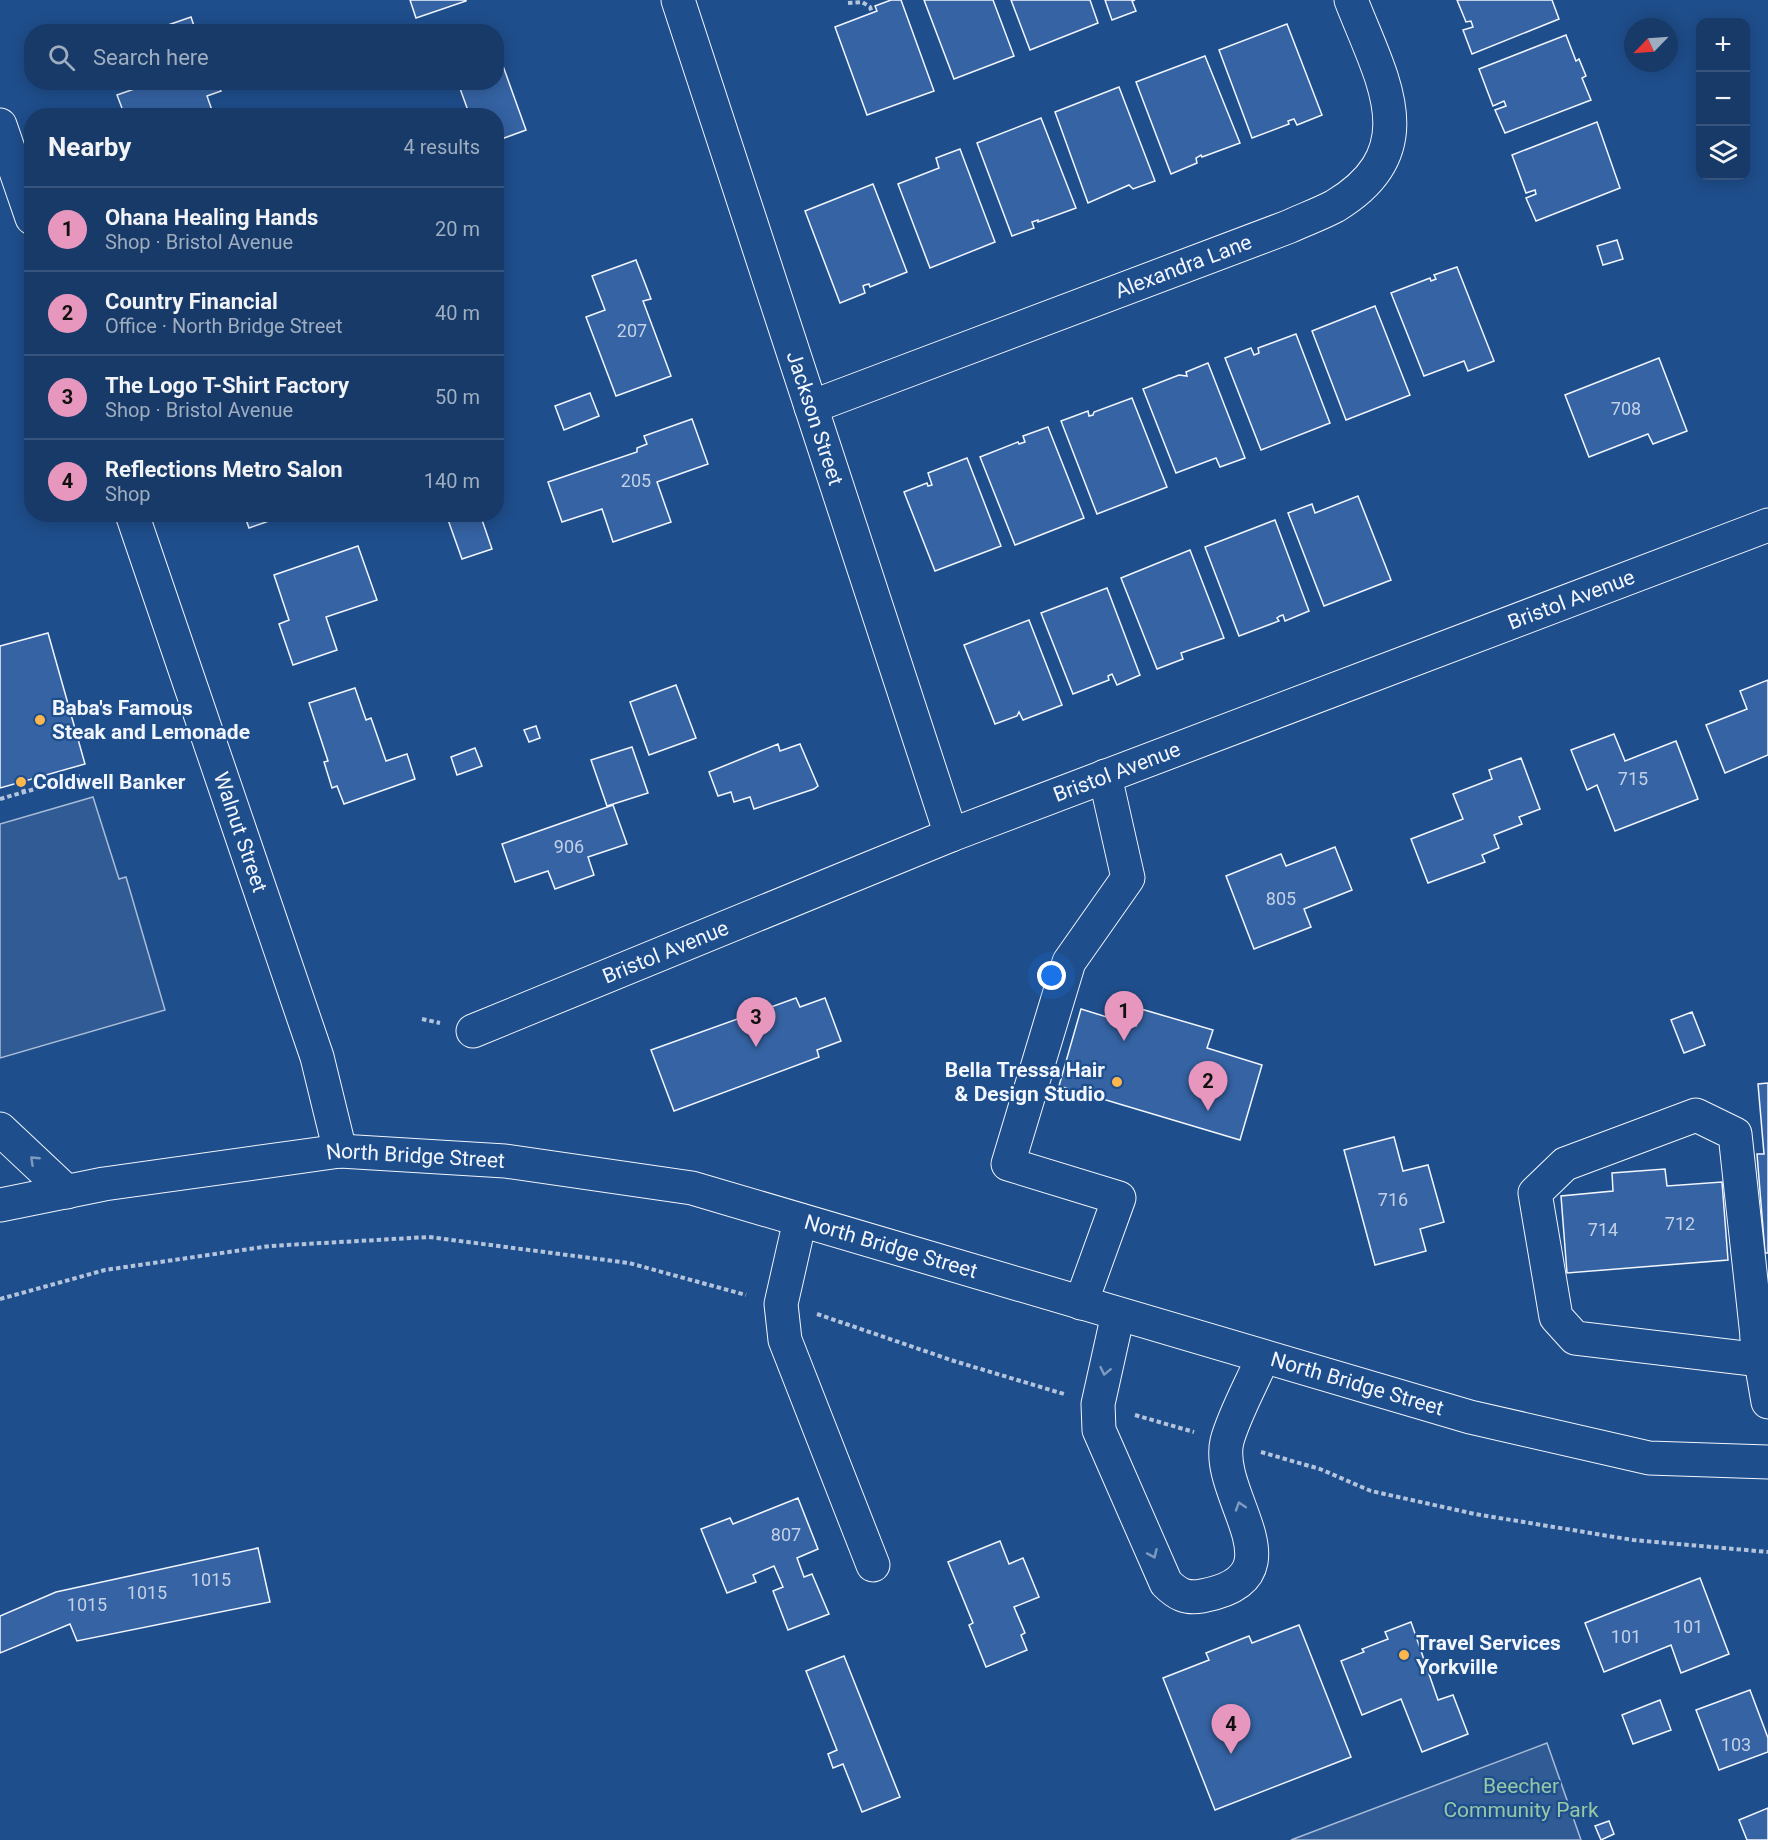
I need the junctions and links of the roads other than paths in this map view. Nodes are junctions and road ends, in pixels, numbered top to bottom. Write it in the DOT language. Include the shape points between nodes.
graph roads {
  1 [pos="678,0"];
  2 [pos="1351,0"];
  3 [pos="0,125"];
  4 [pos="24,195"];
  5 [pos="811,407"];
  6 [pos="135,522"];
  7 [pos="1768,525"];
  8 [pos="1105,776"];
  9 [pos="951,835"];
  10 [pos="473,1030"];
  11 [pos="0,1129"];
  12 [pos="340,1151"];
  13 [pos="67,1192"];
  14 [pos="0,1205"];
  15 [pos="800,1220"];
  16 [pos="1081,1303"];
  17 [pos="1118,1314"];
  18 [pos="1762,1344"];
  19 [pos="1263,1357"];
  20 [pos="1768,1402"];
  21 [pos="1768,1462"];
  22 [pos="873,1564"];
  1 -- 5 [label="main road, Jackson Street"];
  2 -- 5 [label="main road, Alexandra Lane" via="1391,116 1385,155 1354,193 1333,207 1288,226"];
  3 -- 4 [label="main road"];
  5 -- 9 [label="main road, Jackson Street"];
  6 -- 12 [label="main road, Walnut Street" via="317,1057"];
  7 -- 8 [label="main road, Bristol Avenue"];
  8 -- 9 [label="main road, Bristol Avenue"];
  8 -- 16 [label="main road" via="1128,878 1069,962 1008,1164 1119,1198"];
  9 -- 10 [label="main road, Bristol Avenue"];
  13 -- 11 [label="main road, one-way"];
  12 -- 13 [label="main road, North Bridge Street"];
  12 -- 15 [label="main road, North Bridge Street" via="505,1161 680,1186"];
  13 -- 14 [label="main road, North Bridge Street"];
  15 -- 16 [label="main road, North Bridge Street"];
  15 -- 22 [label="main road" via="781,1304 785,1340"];
  16 -- 17 [label="main road, North Bridge Street"];
  17 -- 19 [label="main road, North Bridge Street"];
  17 -- 19 [label="main road, one-way" via="1098,1404 1099,1430 1166,1583 1178,1595 1198,1597 1221,1592 1241,1580 1251,1565 1252,1544 1227,1467 1227,1442"];
  18 -- 18 [label="main road" via="1575,1338 1556,1317 1536,1193 1565,1164 1696,1115 1735,1134"];
  18 -- 20 [label="main road"];
  19 -- 21 [label="main road, North Bridge Street" via="1470,1417 1649,1458"];
}
